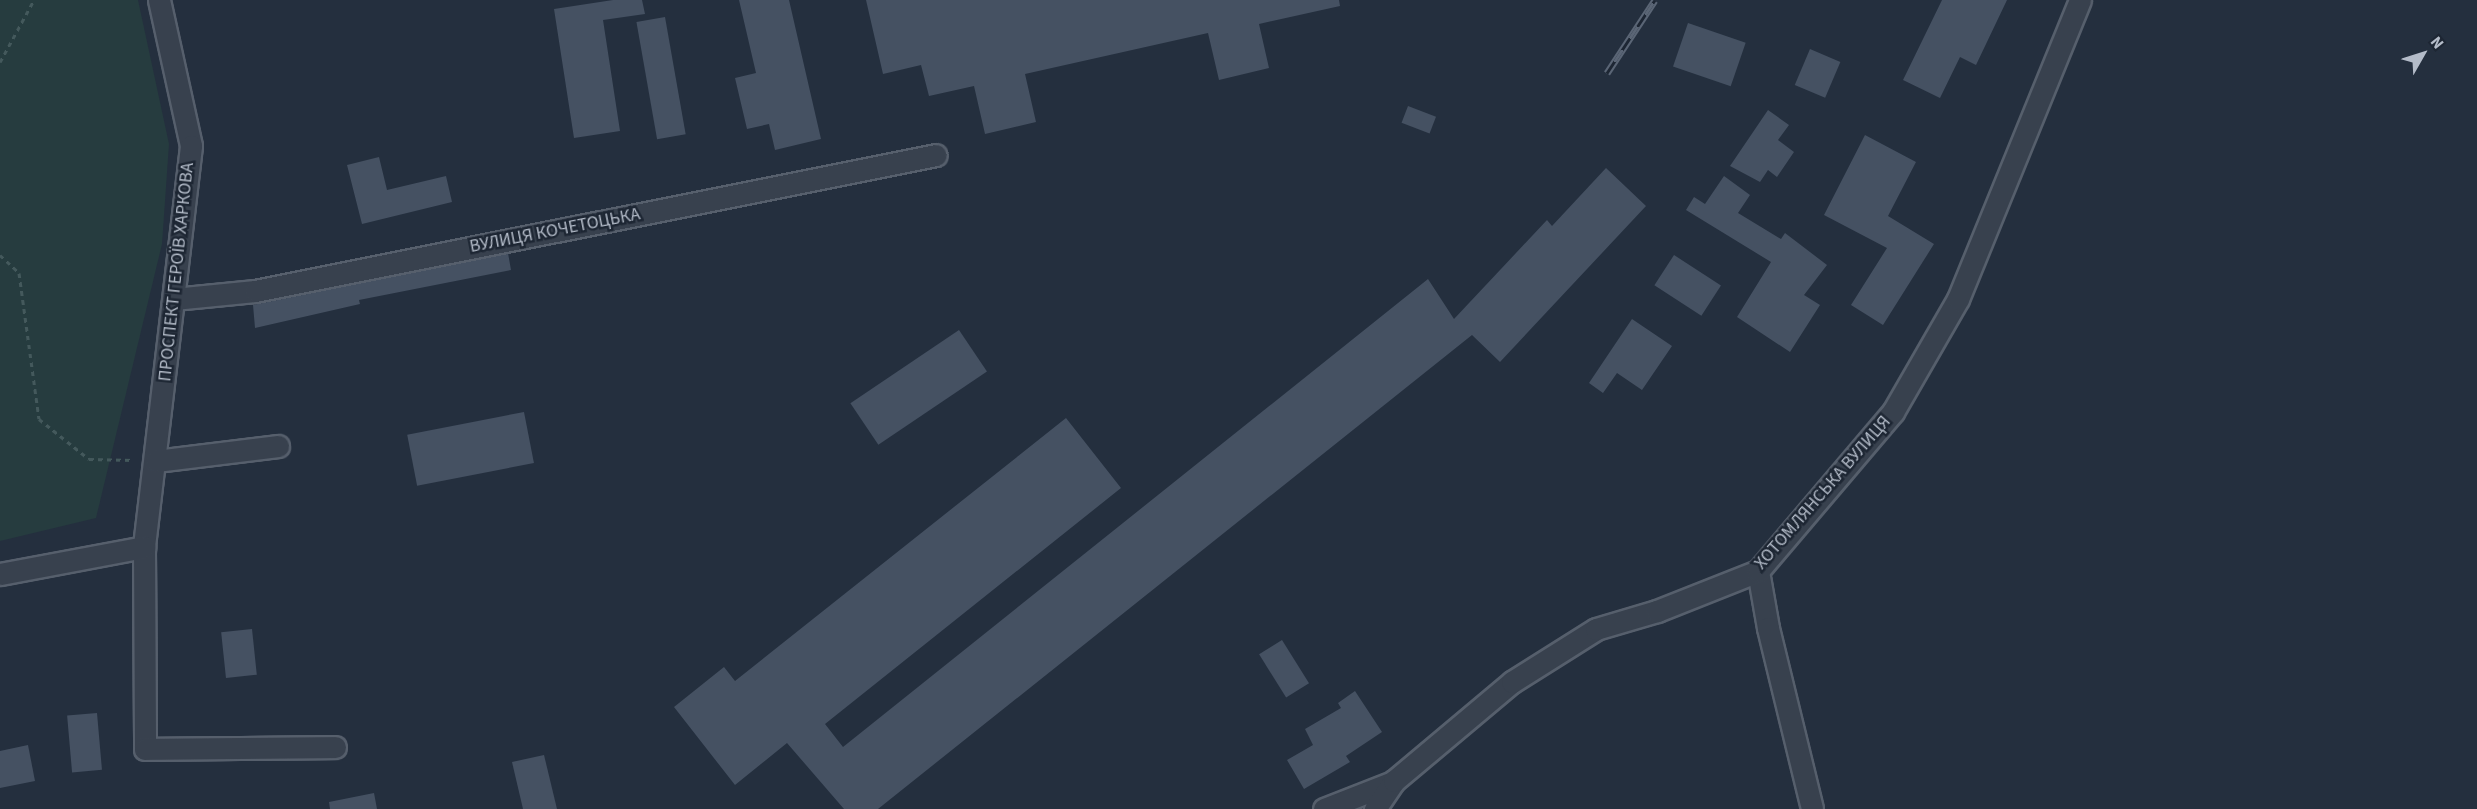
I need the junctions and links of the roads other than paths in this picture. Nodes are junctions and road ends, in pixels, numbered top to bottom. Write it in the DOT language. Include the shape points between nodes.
graph roads {
  1 [pos="159,0"];
  2 [pos="2080,0"];
  3 [pos="936,155"];
  4 [pos="174,299"];
  5 [pos="278,446"];
  6 [pos="156,461"];
  7 [pos="144,547"];
  8 [pos="1758,570"];
  9 [pos="0,574"];
  10 [pos="335,747"];
  11 [pos="1394,782"];
  12 [pos="1324,809"];
  13 [pos="1375,809"];
  14 [pos="1812,809"];
  1 -- 4 [label="street, ПРОСПЕКТ ГЕРОЇВ ХАРКОВА" via="191,146"];
  2 -- 8 [label="street, ХОТОМЛЯНСЬКА ВУЛИЦЯ" via="1958,299 1893,412"];
  3 -- 4 [label="street, ВУЛИЦЯ КОЧЕТОЦЬКА" via="255,291"];
  4 -- 6 [label="street, ПРОСПЕКТ ГЕРОЇВ ХАРКОВА"];
  5 -- 6 [label="street"];
  6 -- 7 [label="street, ПРОСПЕКТ ГЕРОЇВ ХАРКОВА"];
  7 -- 9 [label="street"];
  7 -- 10 [label="street, ПРОСПЕКТ ГЕРОЇВ ХАРКОВА" via="145,749"];
  8 -- 11 [label="street, ХОТОМЛЯНСЬКА ВУЛИЦЯ" via="1657,611 1596,629 1512,682"];
  8 -- 14 [label="street" via="1768,628"];
  11 -- 12 [label="street"];
  11 -- 13 [label="street, ХОТОМЛЯНСЬКА ВУЛИЦЯ"];
}
